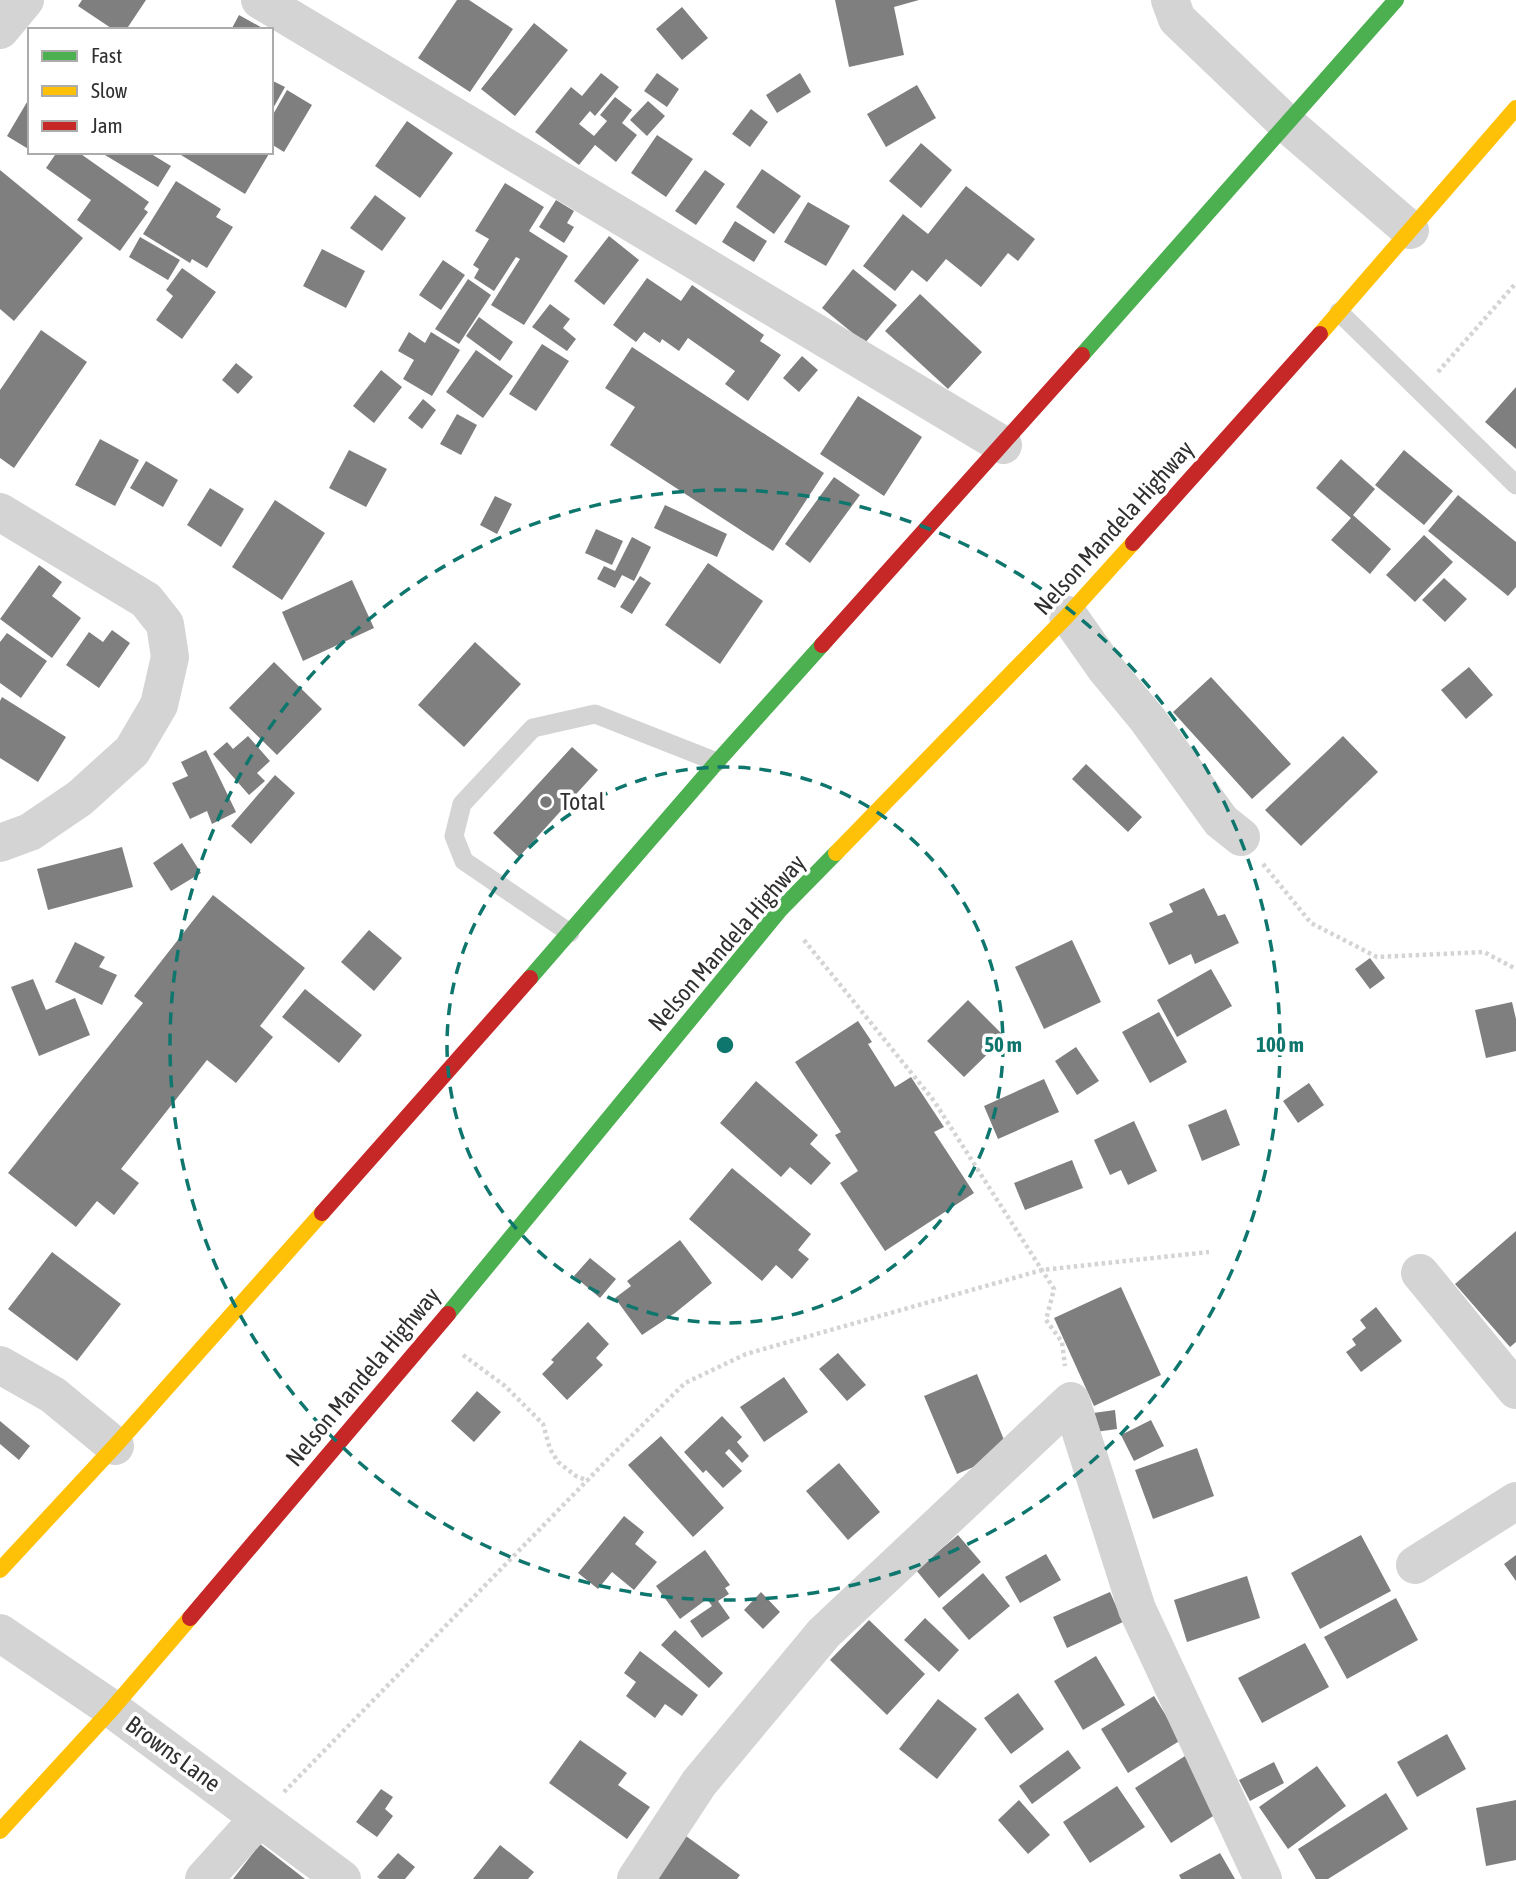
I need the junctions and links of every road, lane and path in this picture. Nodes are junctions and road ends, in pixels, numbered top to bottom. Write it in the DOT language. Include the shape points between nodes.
graph roads {
  1 [pos="25,0"];
  2 [pos="260,0"];
  3 [pos="1170,0"];
  4 [pos="1396,0"];
  5 [pos="0,30"];
  6 [pos="1516,108"];
  7 [pos="1287,124"];
  8 [pos="1410,229"];
  9 [pos="1516,283"];
  10 [pos="1339,312"];
  11 [pos="1432,379"];
  12 [pos="1003,445"];
  13 [pos="1516,485"];
  14 [pos="0,512"];
  15 [pos="1068,615"];
  16 [pos="718,762"];
  17 [pos="1241,837"];
  18 [pos="0,843"];
  19 [pos="780,910"];
  20 [pos="570,933"];
  21 [pos="1516,970"];
  22 [pos="1209,1252"];
  23 [pos="1042,1270"];
  24 [pos="1420,1273"];
  25 [pos="432,1331"];
  26 [pos="0,1366"];
  27 [pos="1516,1390"];
  28 [pos="1071,1401"];
  29 [pos="116,1446"];
  30 [pos="588,1481"];
  31 [pos="1516,1501"];
  32 [pos="1415,1565"];
  33 [pos="0,1570"];
  34 [pos="0,1633"];
  35 [pos="111,1709"];
  36 [pos="259,1818"];
  37 [pos="0,1831"];
  38 [pos="205,1879"];
  39 [pos="342,1879"];
  40 [pos="636,1879"];
  41 [pos="1263,1879"];
  1 -- 5 [label="street"];
  2 -- 12 [label="street"];
  3 -- 7 [label="street" via="1177,19"];
  4 -- 7 [label="highway"];
  6 -- 8 [label="highway, Nelson Mandela Highway"];
  7 -- 8 [label="street"];
  7 -- 12 [label="highway"];
  8 -- 10 [label="highway, Nelson Mandela Highway"];
  9 -- 11 [label="path"];
  10 -- 13 [label="lane"];
  10 -- 15 [label="highway, Nelson Mandela Highway"];
  12 -- 16 [label="highway"];
  14 -- 18 [label="street" via="146,600 165,624 170,657 159,705 132,751 80,798 30,832"];
  15 -- 17 [label="street" via="1213,811"];
  15 -- 19 [label="highway, Nelson Mandela Highway"];
  16 -- 20 [label="highway"];
  16 -- 20 [label="lane" via="595,714 533,728 461,804 454,836 464,861"];
  17 -- 21 [label="path" via="1311,923 1377,957 1484,952"];
  19 -- 23 [label="path" via="934,1101"];
  19 -- 25 [label="highway, Nelson Mandela Highway"];
  20 -- 29 [label="highway"];
  22 -- 23 [label="path"];
  23 -- 28 [label="path" via="1054,1289 1046,1320 1062,1342"];
  23 -- 30 [label="path" via="746,1354 685,1383"];
  24 -- 27 [label="street"];
  25 -- 30 [label="path" via="505,1386 543,1424 558,1462"];
  25 -- 35 [label="highway, Nelson Mandela Highway"];
  26 -- 29 [label="street" via="53,1395"];
  28 -- 40 [label="street" via="824,1633 699,1783"];
  28 -- 41 [label="street" via="1137,1609"];
  29 -- 33 [label="highway"];
  30 -- 36 [label="path"];
  31 -- 32 [label="street"];
  34 -- 35 [label="street, Browns Lane"];
  35 -- 36 [label="street, Browns Lane"];
  35 -- 37 [label="highway, Nelson Mandela Highway"];
  36 -- 38 [label="street"];
  36 -- 39 [label="street, Browns Lane"];
}
